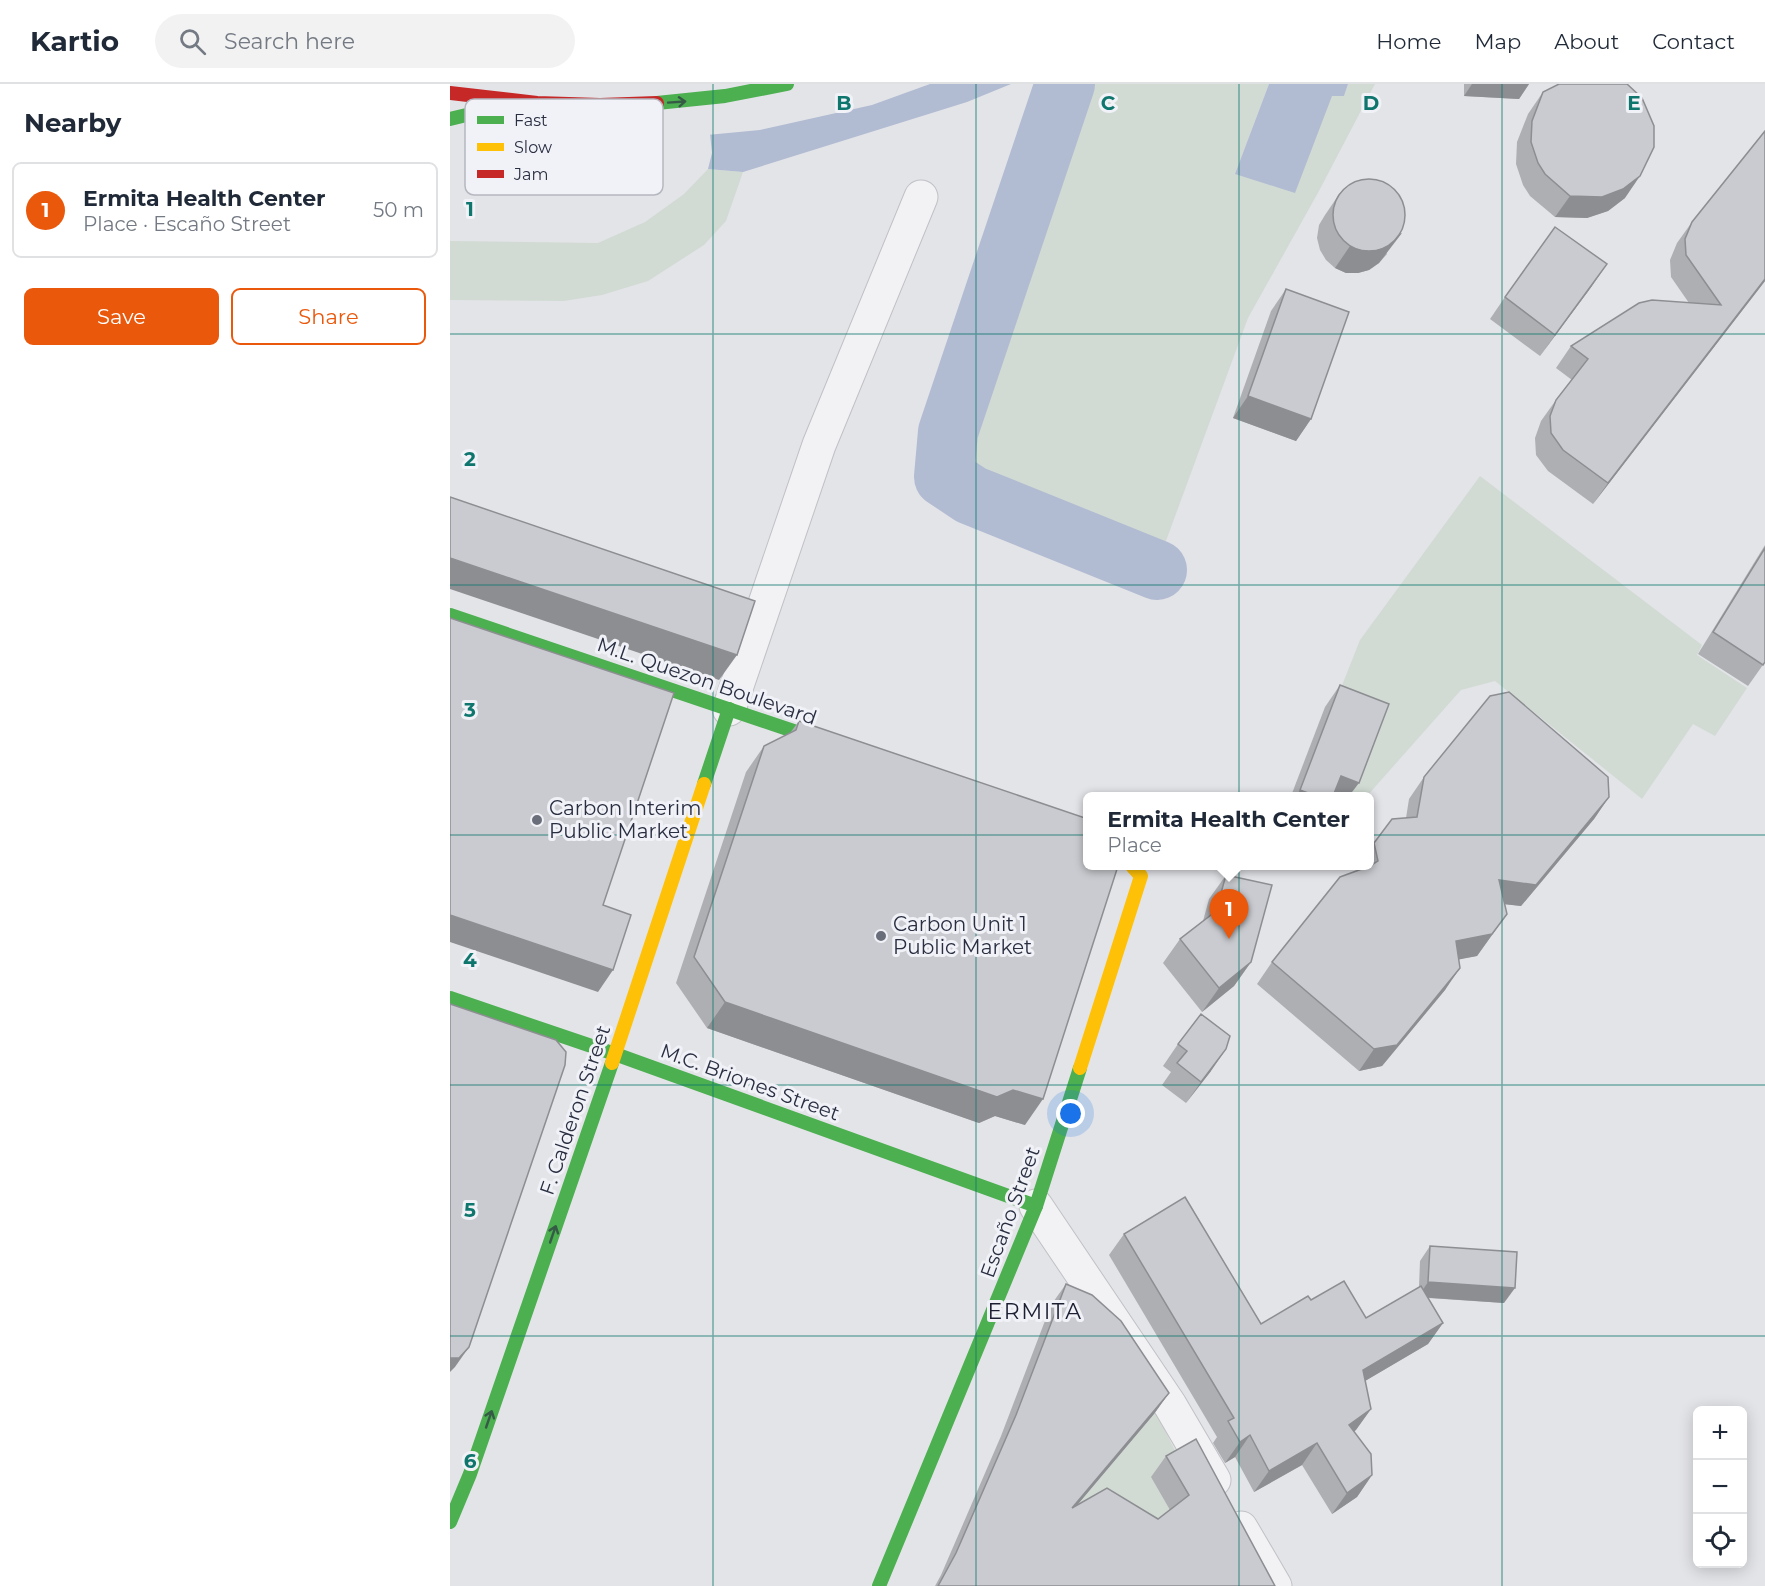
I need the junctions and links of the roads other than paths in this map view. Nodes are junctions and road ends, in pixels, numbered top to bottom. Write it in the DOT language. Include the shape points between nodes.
graph roads {
  1 [pos="787,84"];
  2 [pos="450,93"];
  3 [pos="503,99"];
  4 [pos="663,103"];
  5 [pos="465,116"];
  6 [pos="450,119"];
  7 [pos="921,197"];
  8 [pos="450,615"];
  9 [pos="729,709"];
  10 [pos="852,751"];
  11 [pos="1137,871"];
  12 [pos="450,998"];
  13 [pos="615,1054"];
  14 [pos="1036,1206"];
  15 [pos="457,1458"];
  16 [pos="470,1474"];
  17 [pos="450,1522"];
  18 [pos="879,1586"];
  19 [pos="1275,1586"];
  4 -- 1 [label="main road, one-way"];
  2 -- 3 [label="main road"];
  5 -- 6 [label="main road"];
  7 -- 9 [label="street" via="819,445"];
  8 -- 9 [label="main road, M.L. Quezon Boulevard"];
  9 -- 10 [label="main road, M.L. Quezon Boulevard"];
  9 -- 13 [label="main road, F. Calderon Street"];
  11 -- 14 [label="main road, Escaño Street"];
  12 -- 13 [label="main road, M.C. Briones Street"];
  13 -- 14 [label="main road, M.C. Briones Street"];
  16 -- 13 [label="main road, F. Calderon Street, one-way"];
  14 -- 18 [label="main road, Escaño Street"];
  14 -- 19 [label="street" via="1170,1405"];
  15 -- 16 [label="main road"];
  16 -- 17 [label="main road, F. Calderon Street"];
}
